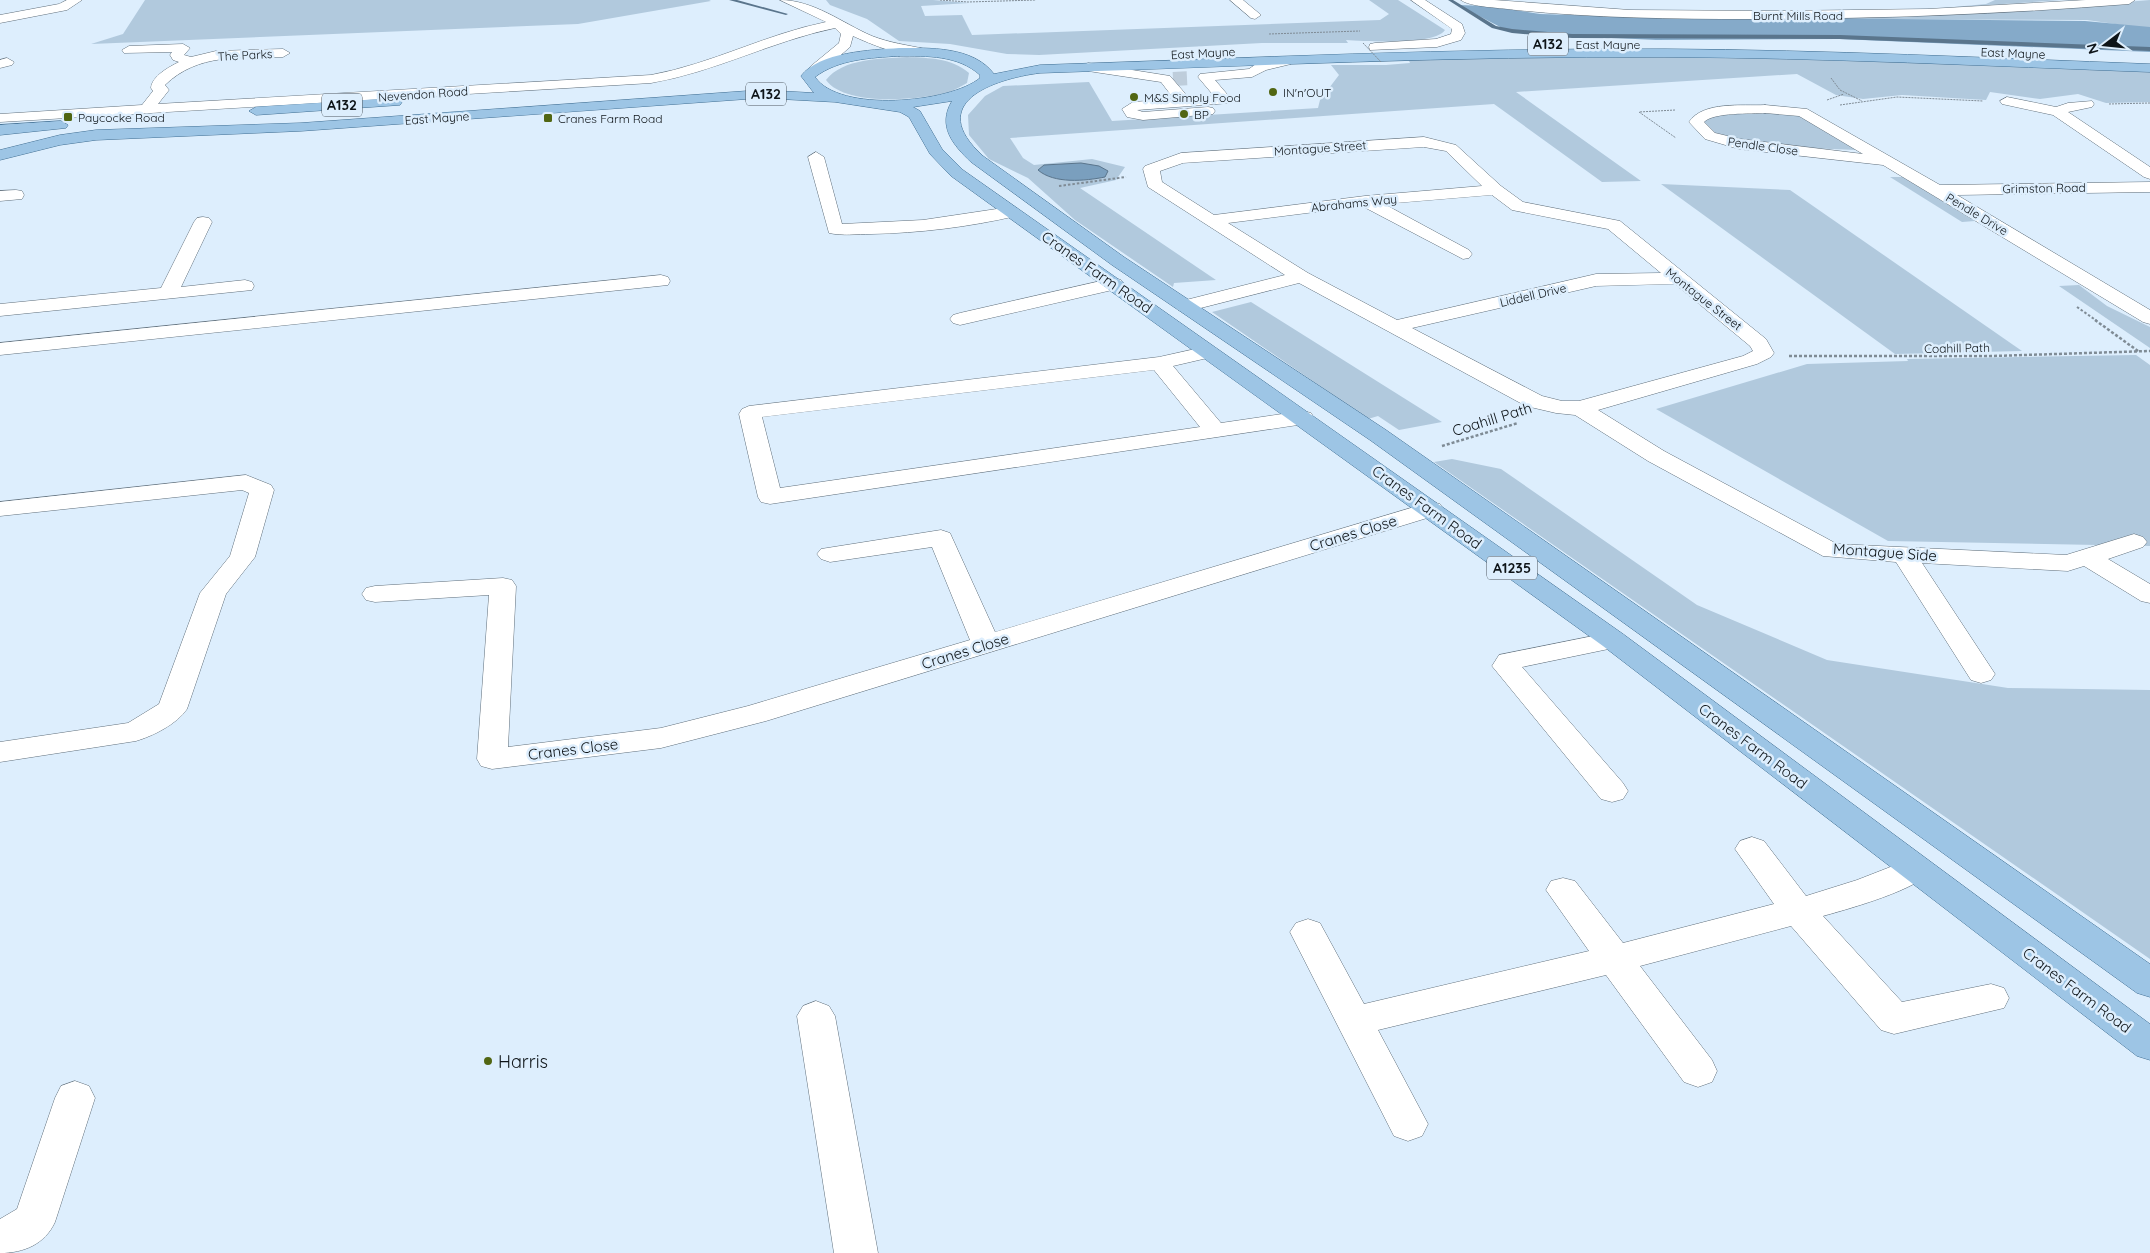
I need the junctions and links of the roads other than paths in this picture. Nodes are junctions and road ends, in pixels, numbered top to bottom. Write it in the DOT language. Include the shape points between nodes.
graph roads {
  1 [pos="76,0"];
  2 [pos="787,0"];
  3 [pos="1236,0"];
  4 [pos="1418,0"];
  5 [pos="1467,0"];
  6 [pos="1901,0"];
  7 [pos="2128,0"];
  8 [pos="1935,14"];
  9 [pos="1255,15"];
  10 [pos="0,19"];
  11 [pos="46,24"];
  12 [pos="838,24"];
  13 [pos="0,25"];
  14 [pos="244,39"];
  15 [pos="1369,45"];
  16 [pos="129,50"];
  17 [pos="920,52"];
  18 [pos="233,54"];
  19 [pos="283,54"];
  20 [pos="946,54"];
  21 [pos="2150,59"];
  22 [pos="993,60"];
  23 [pos="191,61"];
  24 [pos="721,61"];
  25 [pos="1007,61"];
  26 [pos="1286,61"];
  27 [pos="1088,67"];
  28 [pos="620,68"];
  29 [pos="2150,68"];
  30 [pos="816,69"];
  31 [pos="798,78"];
  32 [pos="782,81"];
  33 [pos="975,88"];
  34 [pos="686,100"];
  35 [pos="846,100"];
  36 [pos="1204,101"];
  37 [pos="2007,101"];
  38 [pos="1185,102"];
  39 [pos="876,103"];
  40 [pos="2087,104"];
  41 [pos="1826,105"];
  42 [pos="146,109"];
  43 [pos="1802,112"];
  44 [pos="2058,112"];
  45 [pos="0,118"];
  46 [pos="0,131"];
  47 [pos="936,151"];
  48 [pos="10,154"];
  49 [pos="816,157"];
  50 [pos="1886,161"];
  51 [pos="2150,174"];
  52 [pos="2150,188"];
  53 [pos="1495,190"];
  54 [pos="1937,190"];
  55 [pos="1365,201"];
  56 [pos="1010,212"];
  57 [pos="1212,220"];
  58 [pos="203,222"];
  59 [pos="1463,254"];
  60 [pos="1301,277"];
  61 [pos="1676,278"];
  62 [pos="661,281"];
  63 [pos="1114,284"];
  64 [pos="245,286"];
  65 [pos="168,294"];
  66 [pos="1185,306"];
  67 [pos="0,310"];
  68 [pos="2150,318"];
  69 [pos="960,319"];
  70 [pos="1392,328"];
  71 [pos="0,349"];
  72 [pos="1210,352"];
  73 [pos="1160,363"];
  74 [pos="1572,408"];
  75 [pos="1303,418"];
  76 [pos="1215,431"];
  77 [pos="0,509"];
  78 [pos="1431,509"];
  79 [pos="2134,542"];
  80 [pos="830,554"];
  81 [pos="1904,555"];
  82 [pos="2087,557"];
  83 [pos="375,594"];
  84 [pos="2150,595"];
  85 [pos="1613,640"];
  86 [pos="986,644"];
  87 [pos="1981,674"];
  88 [pos="0,752"];
  89 [pos="1612,791"];
  90 [pos="1752,849"];
  91 [pos="1916,869"];
  92 [pos="1563,890"];
  93 [pos="1798,911"];
  94 [pos="1308,932"];
  95 [pos="1616,960"];
  96 [pos="2150,983"];
  97 [pos="1991,998"];
  98 [pos="816,1016"];
  99 [pos="1355,1021"];
  100 [pos="2150,1045"];
  101 [pos="1698,1071"];
  102 [pos="75,1098"];
  103 [pos="1408,1124"];
  104 [pos="0,1241"];
  105 [pos="856,1253"];
  1 -- 10 [label="street" via="63,7"];
  2 -- 12 [label="street" via="819,12"];
  3 -- 9 [label="street"];
  4 -- 15 [label="street" via="1458,27 1456,37 1437,43"];
  5 -- 8 [label="street, Burnt Mills Road" via="1553,10 1628,14"];
  6 -- 8 [label="street"];
  7 -- 8 [label="street, Burnt Mills Road"];
  11 -- 13 [label="street"];
  12 -- 17 [label="street" via="881,45"];
  12 -- 24 [label="street, Nevendon Road" via="802,30"];
  12 -- 30 [label="street" via="846,34 845,44"];
  14 -- 18 [label="street"];
  15 -- 21 [label="main road, East Mayne / A132" via="1716,44"];
  15 -- 25 [label="main road, East Mayne / A132"];
  16 -- 23 [label="street" via="183,48 178,57"];
  17 -- 20 [label="main road, A132"];
  17 -- 30 [label="main road, A132" via="860,56"];
  18 -- 19 [label="street, The Parks"];
  18 -- 23 [label="street, The Parks"];
  20 -- 22 [label="main road, A132"];
  20 -- 33 [label="main road, A132" via="970,61 985,70 987,79"];
  23 -- 42 [label="street, The Parks" via="165,75 158,84 162,90"];
  24 -- 28 [label="street"];
  24 -- 42 [label="street, Nevendon Road" via="684,74 624,81"];
  26 -- 27 [label="main road, East Mayne / A132"];
  26 -- 29 [label="main road, East Mayne / A132" via="1440,55 1675,53 1921,58"];
  26 -- 36 [label="street" via="1261,67 1252,73 1199,77 1225,100"];
  27 -- 33 [label="main road, East Mayne / A132" via="1020,72 1001,76"];
  27 -- 38 [label="street" via="1169,79"];
  30 -- 31 [label="main road, A132"];
  30 -- 35 [label="main road, A132" via="808,76 810,83 828,96"];
  32 -- 46 [label="main road, East Mayne / A132" via="737,86 566,91"];
  33 -- 39 [label="main road, A132" via="944,99"];
  33 -- 66 [label="main road, Cranes Farm Road / A1235" via="957,103 952,120 955,135 963,147 1062,222"];
  34 -- 35 [label="main road, East Mayne / A132" via="773,94"];
  34 -- 47 [label="main road" via="788,100 880,113 902,121"];
  34 -- 48 [label="main road, East Mayne / A132" via="244,131 96,135"];
  35 -- 39 [label="main road, A132"];
  36 -- 38 [label="street"];
  36 -- 38 [label="street" via="1211,111 1143,116 1132,114 1129,109"];
  37 -- 44 [label="street"];
  39 -- 47 [label="main road, Cranes Farm Road / A1235" via="904,108 915,114"];
  40 -- 44 [label="street"];
  41 -- 43 [label="street"];
  42 -- 45 [label="street, Nevendon Road"];
  43 -- 50 [label="street, Pendle Drive"];
  43 -- 50 [label="street, Pendle Close" via="1765,109 1724,111 1703,115 1696,122 1710,136 1739,144"];
  44 -- 51 [label="street"];
  46 -- 48 [label="main road, East Mayne / A132" via="35,135 37,139"];
  47 -- 56 [label="main road, Cranes Farm Road / A1235" via="952,169"];
  49 -- 56 [label="street" via="835,229 871,230"];
  50 -- 54 [label="street, Pendle Drive"];
  52 -- 54 [label="street, Grimston Road"];
  53 -- 55 [label="street, Abrahams Way"];
  53 -- 57 [label="street, Montague Street" via="1450,148 1424,142 1182,158 1151,169 1154,184"];
  53 -- 61 [label="street, Montague Street" via="1518,206 1614,225"];
  54 -- 68 [label="street, Pendle Drive"];
  55 -- 57 [label="street, Abrahams Way"];
  55 -- 59 [label="street"];
  56 -- 63 [label="main road, Cranes Farm Road / A1235"];
  57 -- 60 [label="street"];
  58 -- 65 [label="street"];
  60 -- 66 [label="street"];
  60 -- 70 [label="street"];
  61 -- 70 [label="street, Liddell Drive" via="1596,280"];
  61 -- 74 [label="street, Montague Street" via="1759,343 1764,353 1750,360"];
  62 -- 71 [label="street"];
  63 -- 69 [label="street"];
  63 -- 72 [label="main road, Cranes Farm Road / A1235"];
  64 -- 65 [label="street"];
  65 -- 67 [label="street"];
  66 -- 96 [label="main road, Cranes Farm Road / A1235" via="1378,435"];
  70 -- 74 [label="street" via="1534,401"];
  72 -- 73 [label="street"];
  72 -- 75 [label="main road, Cranes Farm Road / A1235"];
  73 -- 76 [label="street"];
  73 -- 76 [label="street" via="757,411 750,414 751,422 770,497"];
  74 -- 81 [label="street, Montague Side" via="1832,551"];
  75 -- 76 [label="street"];
  75 -- 78 [label="main road, Cranes Farm Road / A1235"];
  77 -- 88 [label="street" via="246,482 262,490 242,557 213,593 172,709 136,731"];
  78 -- 85 [label="main road, Cranes Farm Road / A1235"];
  78 -- 86 [label="street, Cranes Close"];
  79 -- 82 [label="street, Montague Side"];
  80 -- 86 [label="street" via="941,538"];
  81 -- 82 [label="street, Montague Side" via="2068,563"];
  81 -- 87 [label="street"];
  82 -- 84 [label="street"];
  83 -- 86 [label="street, Cranes Close" via="503,586 492,759 661,738 756,714"];
  85 -- 89 [label="street" via="1509,661 1506,666"];
  85 -- 91 [label="main road, Cranes Farm Road / A1235"];
  90 -- 93 [label="street"];
  91 -- 93 [label="street" via="1894,880"];
  91 -- 100 [label="main road, Cranes Farm Road / A1235"];
  92 -- 95 [label="street"];
  93 -- 95 [label="street"];
  93 -- 97 [label="street" via="1894,1018"];
  94 -- 99 [label="street"];
  95 -- 99 [label="street"];
  95 -- 101 [label="street"];
  98 -- 105 [label="street"];
  99 -- 103 [label="street"];
  102 -- 104 [label="street" via="34,1222"];
}
